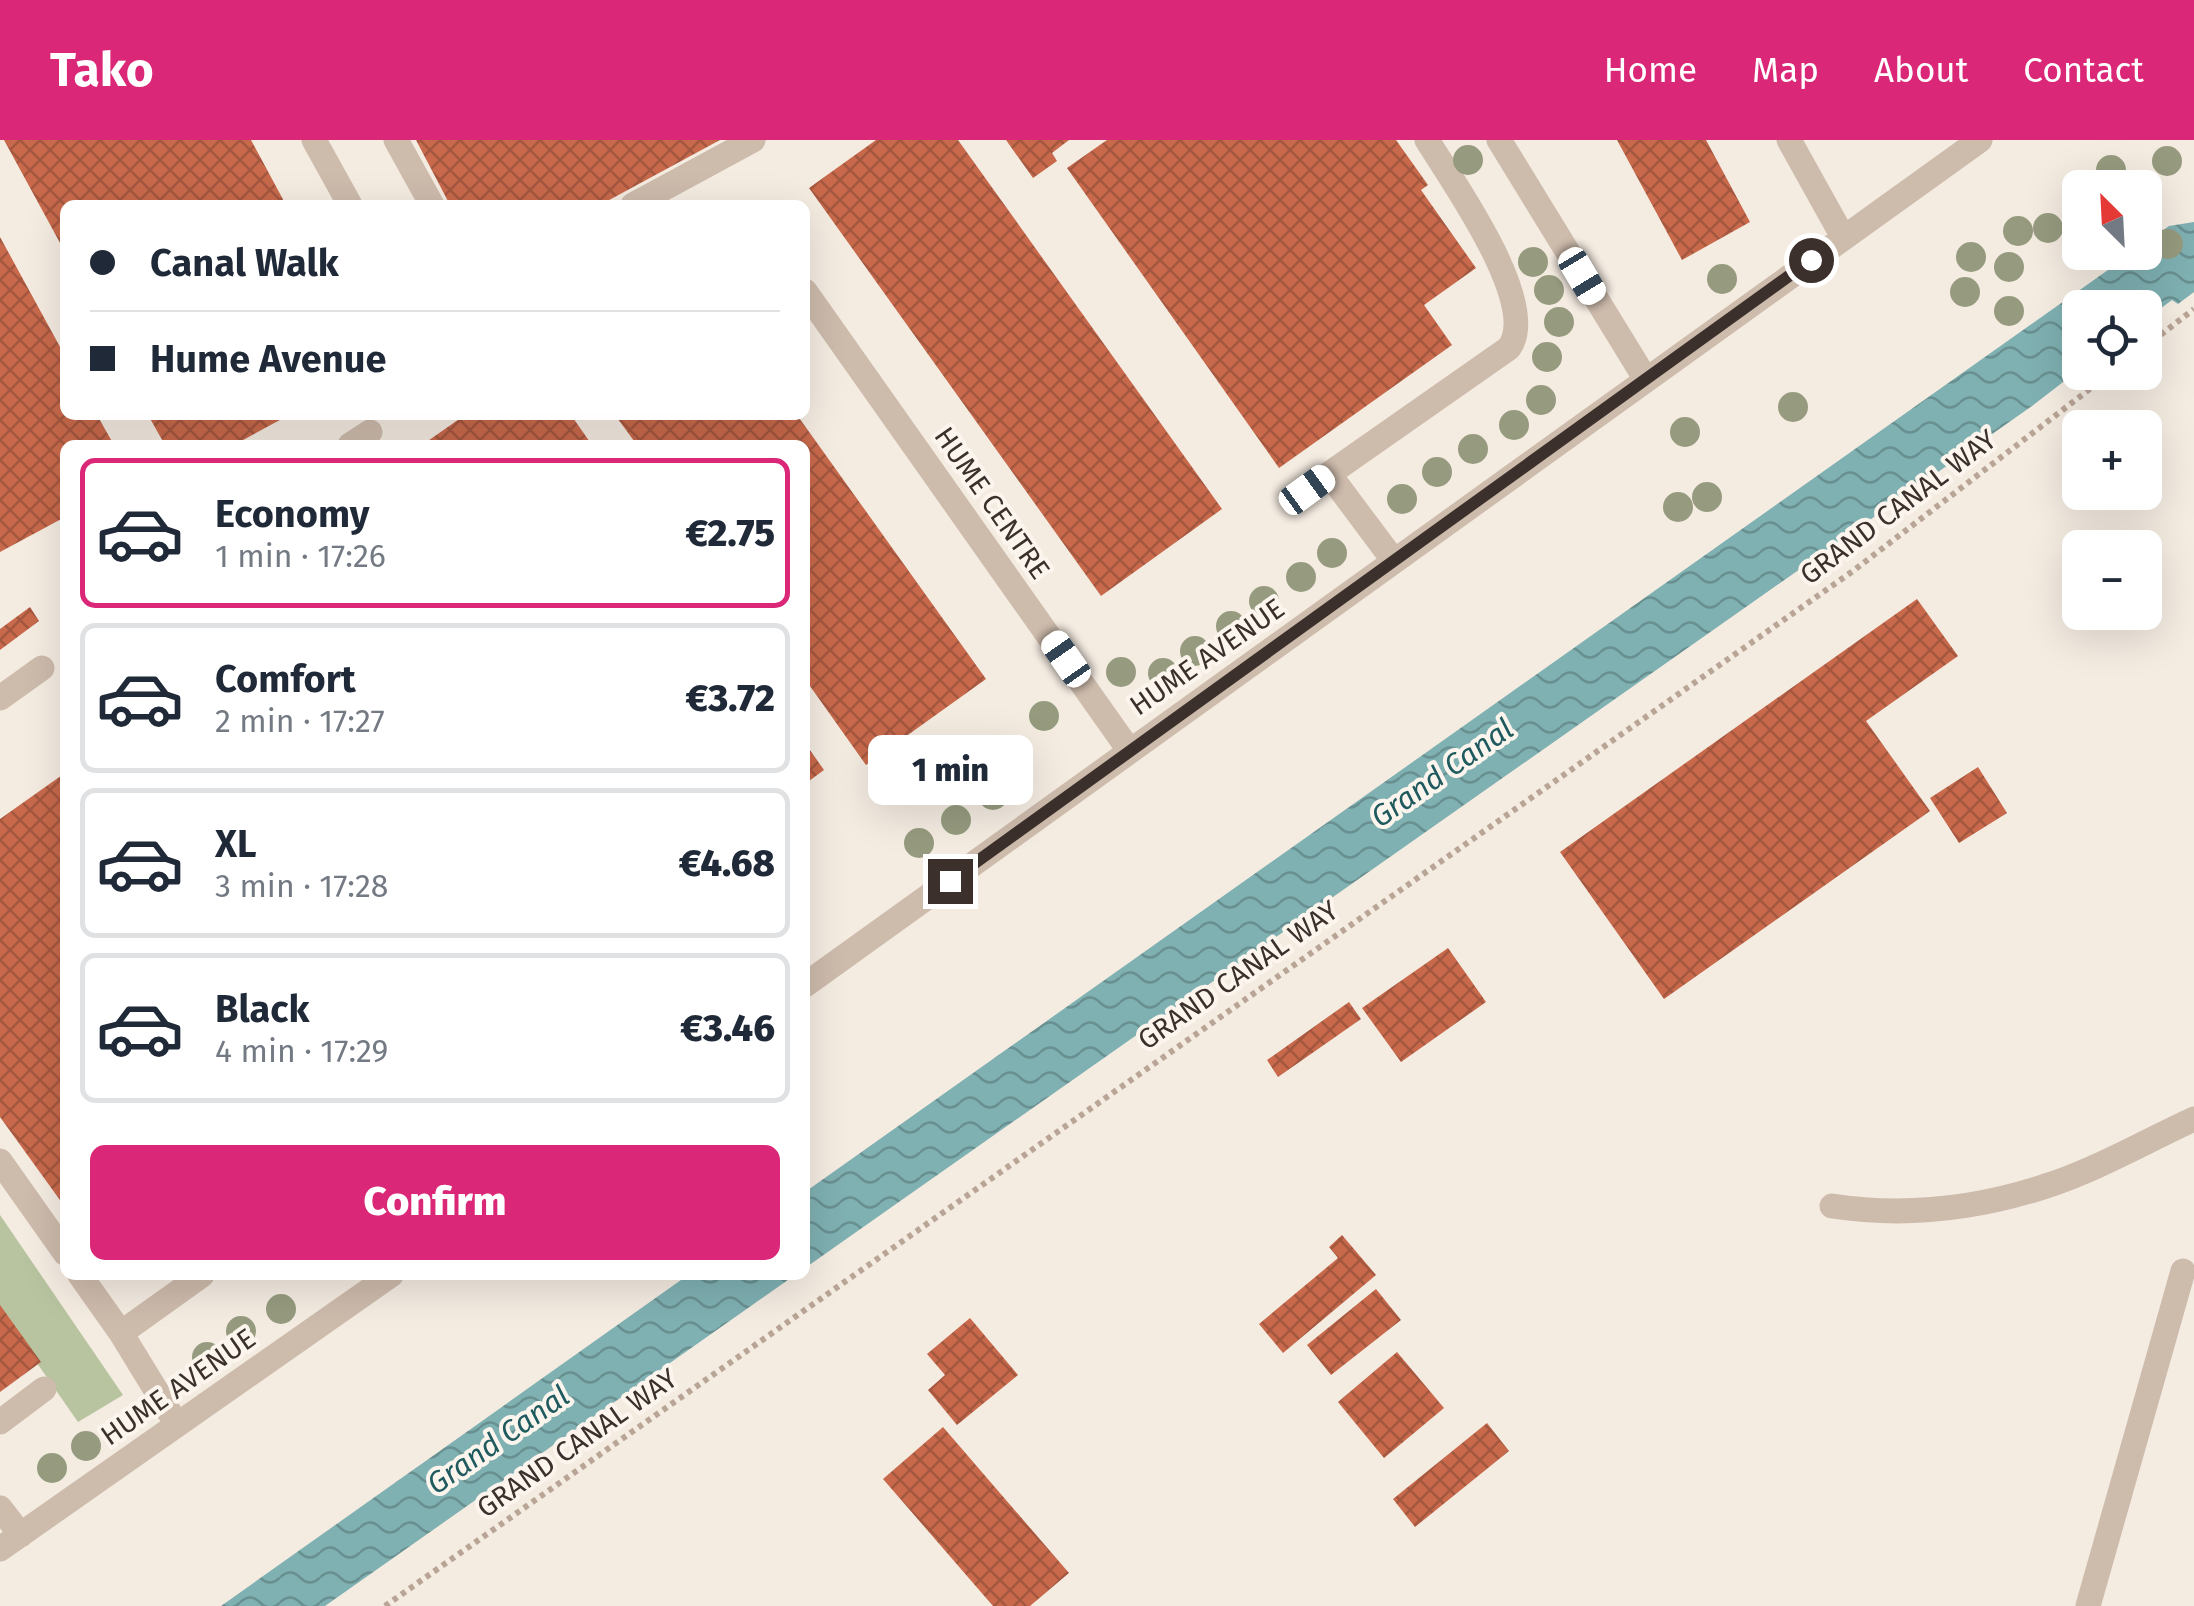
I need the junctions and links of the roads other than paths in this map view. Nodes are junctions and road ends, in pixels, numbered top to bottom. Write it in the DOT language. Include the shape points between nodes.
graph roads {
  1 [pos="314,140"];
  2 [pos="396,140"];
  3 [pos="753,140"];
  4 [pos="1427,140"];
  5 [pos="1499,140"];
  6 [pos="1789,140"];
  7 [pos="1980,140"];
  8 [pos="347,200"];
  9 [pos="429,200"];
  10 [pos="642,200"];
  11 [pos="1843,237"];
  12 [pos="810,298"];
  13 [pos="1645,378"];
  14 [pos="1330,474"];
  15 [pos="1307,490"];
  16 [pos="1394,561"];
  17 [pos="42,668"];
  18 [pos="0,698"];
  19 [pos="1129,750"];
  20 [pos="810,981"];
  21 [pos="2194,1118"];
  22 [pos="0,1161"];
  23 [pos="1832,1206"];
  24 [pos="60,1246"];
  25 [pos="2183,1271"];
  26 [pos="84,1280"];
  27 [pos="195,1280"];
  28 [pos="385,1280"];
  29 [pos="121,1333"];
  30 [pos="44,1390"];
  31 [pos="0,1422"];
  32 [pos="176,1424"];
  33 [pos="0,1508"];
  34 [pos="10,1542"];
  35 [pos="2088,1606"];
  1 -- 8 [label="street"];
  2 -- 9 [label="street"];
  3 -- 10 [label="street"];
  4 -- 14 [label="street" via="1495,251 1518,322 1516,338"];
  5 -- 13 [label="street"];
  6 -- 11 [label="street"];
  7 -- 11 [label="street, HUME AVENUE"];
  11 -- 13 [label="street, HUME AVENUE"];
  12 -- 19 [label="street, HUME CENTRE"];
  13 -- 16 [label="street, HUME AVENUE"];
  14 -- 15 [label="street"];
  14 -- 16 [label="street"];
  16 -- 19 [label="street, HUME AVENUE"];
  17 -- 18 [label="street"];
  19 -- 20 [label="street, HUME AVENUE"];
  21 -- 23 [label="street" via="2048,1186 1969,1206"];
  22 -- 24 [label="street"];
  25 -- 35 [label="street"];
  26 -- 29 [label="street"];
  27 -- 29 [label="street"];
  28 -- 32 [label="street, HUME AVENUE"];
  29 -- 32 [label="street"];
  30 -- 31 [label="street"];
  32 -- 34 [label="street, HUME AVENUE"];
  33 -- 34 [label="street"];
}
